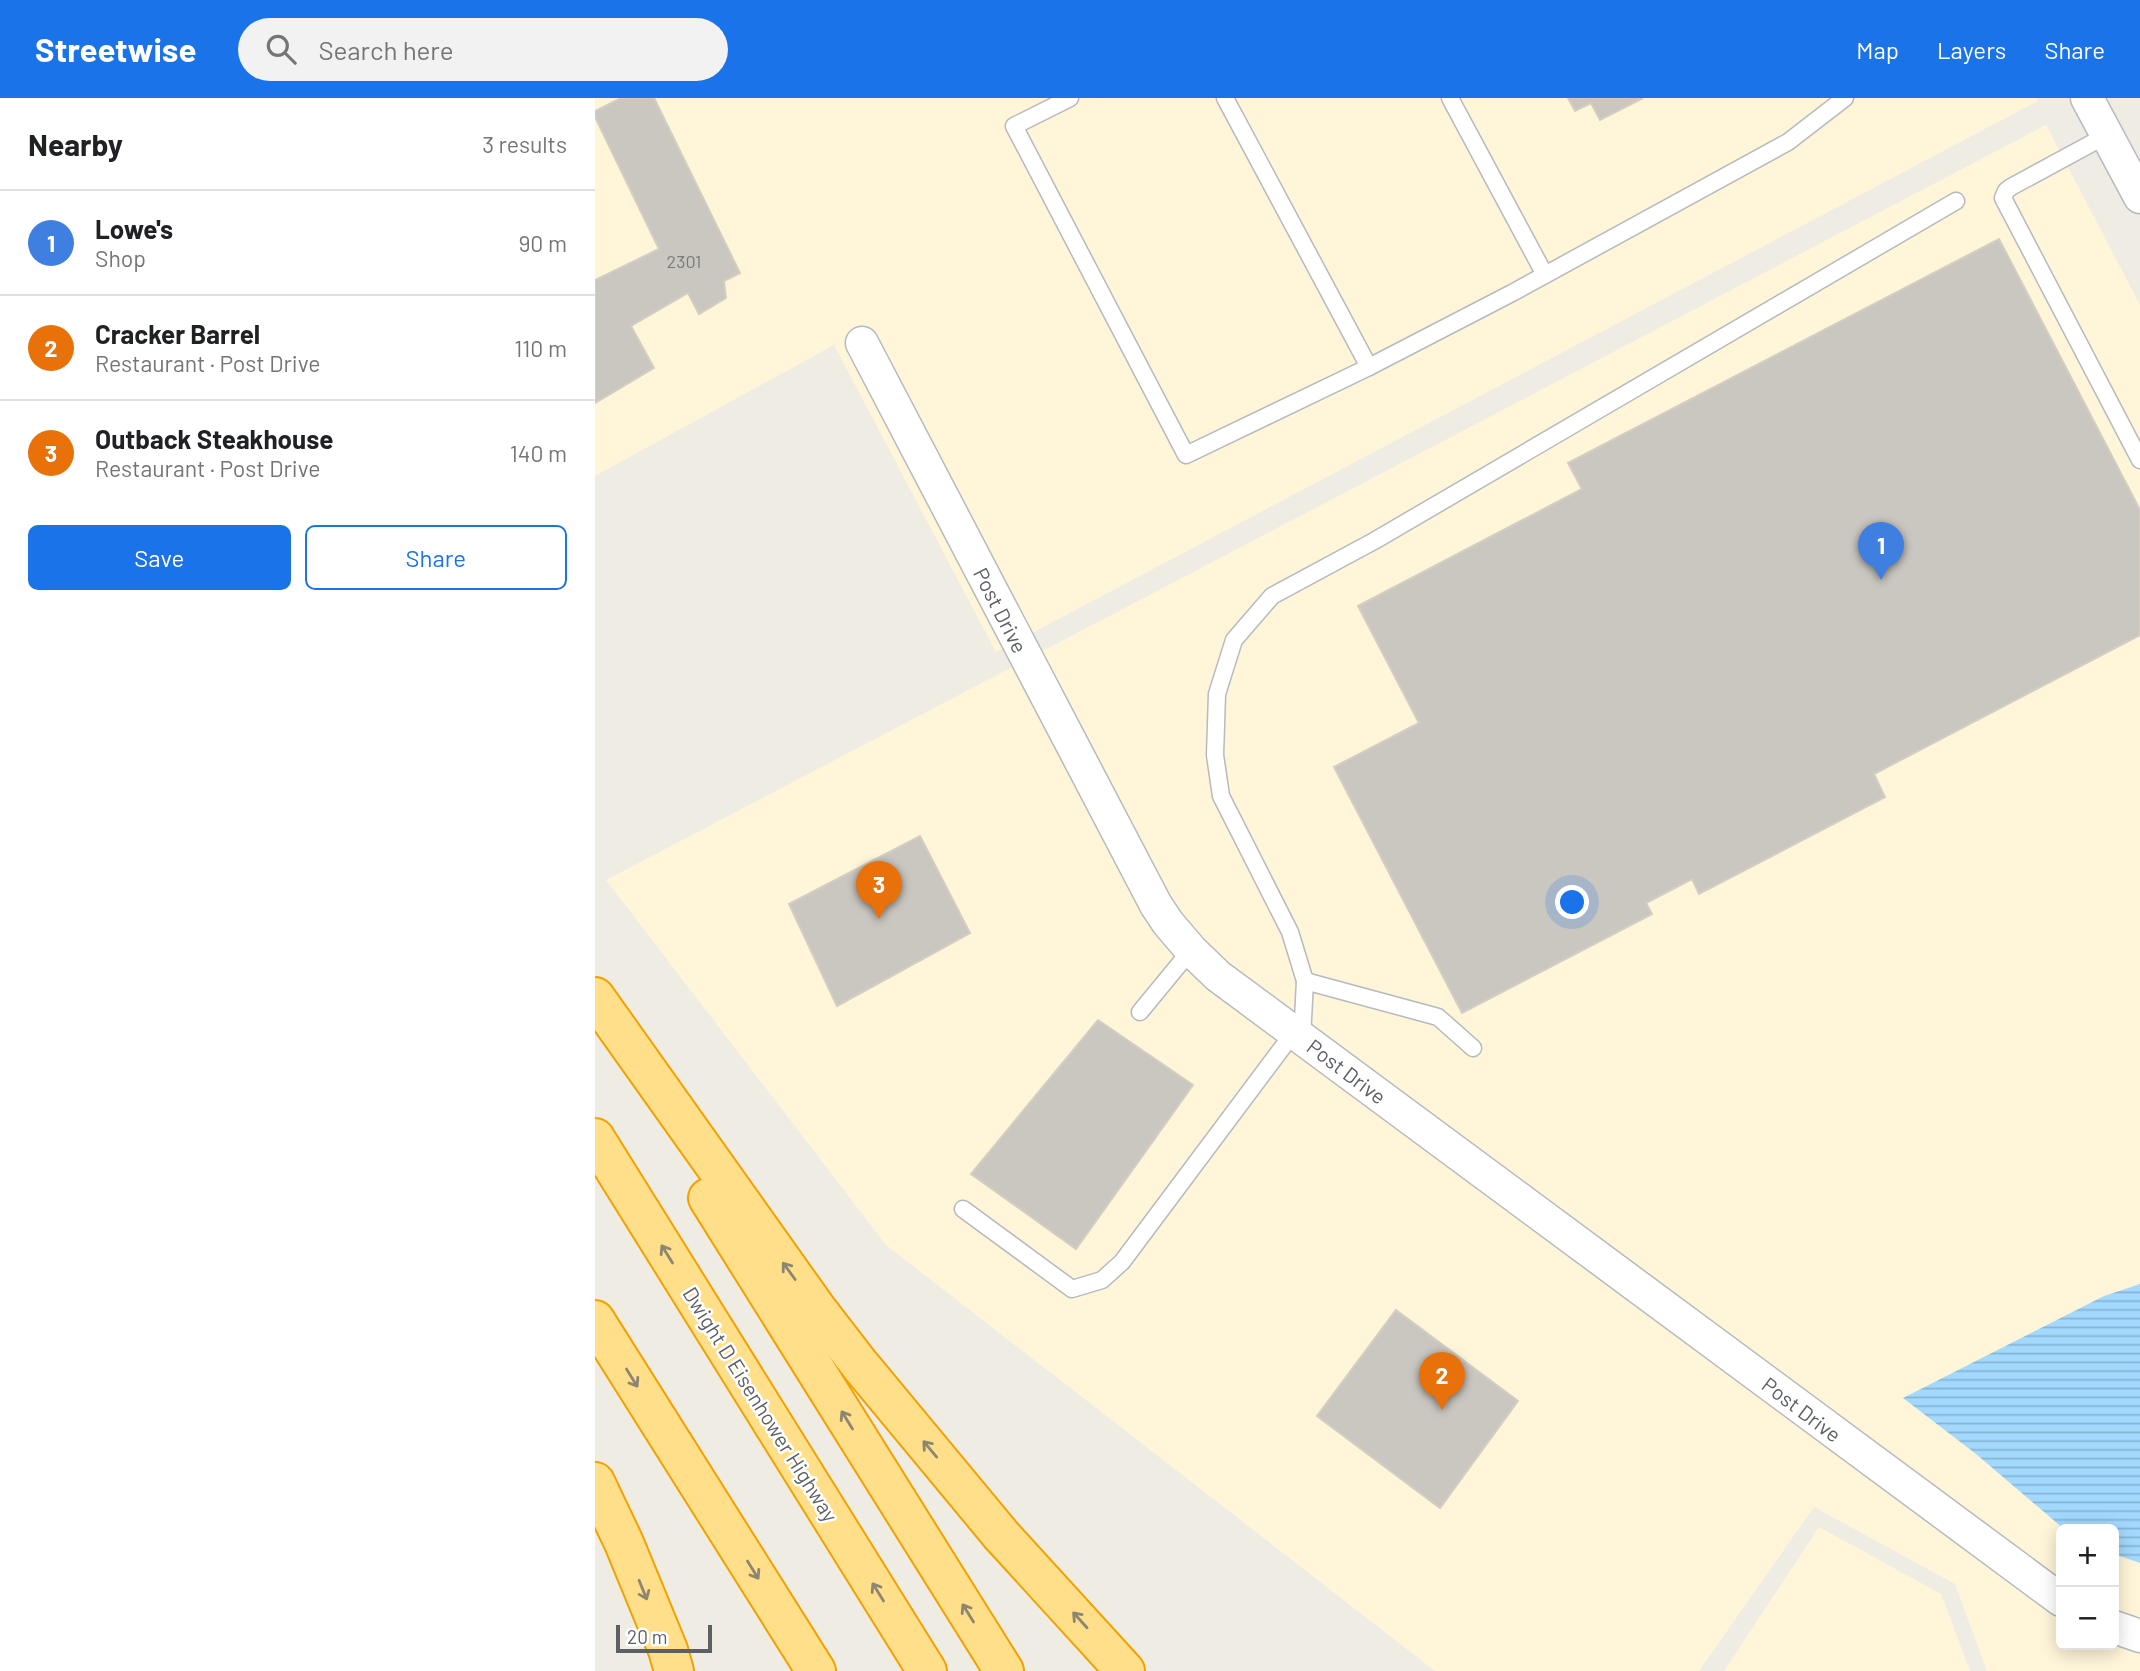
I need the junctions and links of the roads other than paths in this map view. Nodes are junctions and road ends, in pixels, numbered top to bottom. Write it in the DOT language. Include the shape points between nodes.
graph roads {
  1 [pos="1070,98"];
  2 [pos="1225,98"];
  3 [pos="1450,98"];
  4 [pos="1845,98"];
  5 [pos="2087,98"];
  6 [pos="2107,135"];
  7 [pos="2140,197"];
  8 [pos="1956,201"];
  9 [pos="1545,275"];
  10 [pos="862,343"];
  11 [pos="1369,367"];
  12 [pos="2140,460"];
  13 [pos="1191,950"];
  14 [pos="1305,981"];
  15 [pos="595,997"];
  16 [pos="1140,1012"];
  17 [pos="595,1018"];
  18 [pos="1298,1035"];
  19 [pos="1472,1048"];
  20 [pos="595,1138"];
  21 [pos="963,1209"];
  22 [pos="595,1320"];
  23 [pos="595,1482"];
  24 [pos="2056,1596"];
  25 [pos="2119,1629"];
  26 [pos="2140,1636"];
  27 [pos="674,1671"];
  28 [pos="816,1671"];
  29 [pos="927,1671"];
  30 [pos="1004,1671"];
  31 [pos="1125,1671"];
  1 -- 11 [label="lane" via="1014,126 1186,456"];
  2 -- 11 [label="lane"];
  3 -- 9 [label="lane"];
  4 -- 9 [label="lane" via="1788,142"];
  5 -- 6 [label="street"];
  6 -- 7 [label="street"];
  6 -- 12 [label="lane" via="2011,187 2003,198"];
  8 -- 14 [label="lane" via="1272,596 1234,640 1217,694 1215,755 1221,796 1290,932"];
  9 -- 11 [label="lane"];
  10 -- 13 [label="street, Post Drive" via="1156,905"];
  13 -- 16 [label="lane"];
  13 -- 18 [label="street, Post Drive" via="1218,976"];
  14 -- 18 [label="lane"];
  14 -- 19 [label="lane" via="1438,1017"];
  31 -- 15 [label="highway, one-way" via="1001,1535 815,1308"];
  30 -- 17 [label="highway, one-way"];
  18 -- 21 [label="lane" via="1122,1262 1102,1280 1072,1289"];
  18 -- 24 [label="street, Post Drive"];
  29 -- 20 [label="highway, Dwight D Eisenhower Highway, one-way"];
  22 -- 28 [label="highway, one-way"];
  23 -- 27 [label="highway, one-way"];
  25 -- 26 [label="street"];
}
